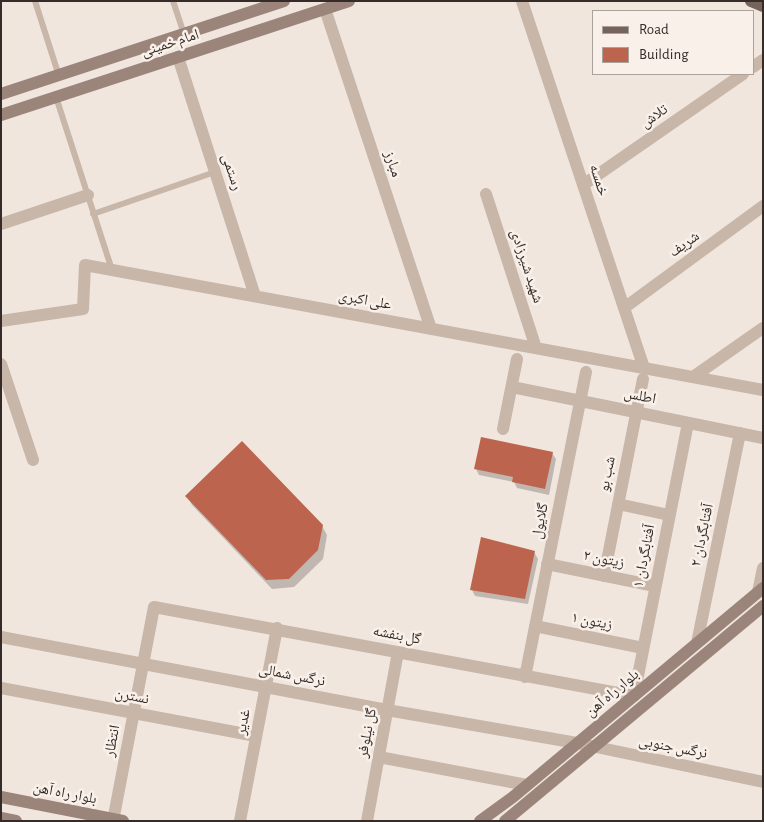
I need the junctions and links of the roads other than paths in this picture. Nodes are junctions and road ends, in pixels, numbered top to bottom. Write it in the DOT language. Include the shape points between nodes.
graph roads {
  1 [pos="35,1"];
  2 [pos="173,1"];
  3 [pos="284,1"];
  4 [pos="349,1"];
  5 [pos="522,1"];
  6 [pos="751,1"];
  7 [pos="763,6"];
  8 [pos="325,9"];
  9 [pos="184,34"];
  10 [pos="178,57"];
  11 [pos="742,75"];
  12 [pos="59,76"];
  13 [pos="1,94"];
  14 [pos="56,97"];
  15 [pos="1,115"];
  16 [pos="216,172"];
  17 [pos="583,185"];
  18 [pos="486,194"];
  19 [pos="88,195"];
  20 [pos="763,206"];
  21 [pos="94,214"];
  22 [pos="1,224"];
  23 [pos="112,270"];
  24 [pos="255,296"];
  25 [pos="624,308"];
  26 [pos="1,321"];
  27 [pos="431,328"];
  28 [pos="763,328"];
  29 [pos="536,348"];
  30 [pos="517,360"];
  31 [pos="1,364"];
  32 [pos="586,372"];
  33 [pos="644,373"];
  34 [pos="694,377"];
  35 [pos="512,387"];
  36 [pos="763,390"];
  37 [pos="580,401"];
  38 [pos="636,412"];
  39 [pos="688,423"];
  40 [pos="503,429"];
  41 [pos="740,433"];
  42 [pos="763,438"];
  43 [pos="33,460"];
  44 [pos="618,504"];
  45 [pos="669,515"];
  46 [pos="548,564"];
  47 [pos="763,568"];
  48 [pos="604,576"];
  49 [pos="655,586"];
  50 [pos="760,590"];
  51 [pos="763,606"];
  52 [pos="154,608"];
  53 [pos="535,626"];
  54 [pos="277,628"];
  55 [pos="2,641"];
  56 [pos="697,643"];
  57 [pos="643,648"];
  58 [pos="398,652"];
  59 [pos="143,664"];
  60 [pos="525,677"];
  61 [pos="266,687"];
  62 [pos="1,688"];
  63 [pos="634,696"];
  64 [pos="388,710"];
  65 [pos="134,713"];
  66 [pos="256,736"];
  67 [pos="577,743"];
  68 [pos="593,748"];
  69 [pos="379,757"];
  70 [pos="763,782"];
  71 [pos="528,785"];
  72 [pos="1,797"];
  73 [pos="1,818"];
  74 [pos="117,820"];
  75 [pos="16,821"];
  76 [pos="240,821"];
  77 [pos="366,821"];
  78 [pos="480,821"];
  79 [pos="505,821"];
  1 -- 12 [label="lane"];
  2 -- 9 [label="lane"];
  3 -- 9 [label="street, امام خمینی"];
  4 -- 8 [label="street, امام خمینی"];
  5 -- 17 [label="street, خمسه"];
  6 -- 7 [label="main road"];
  8 -- 10 [label="street, امام خمینی"];
  8 -- 27 [label="street, مبارز"];
  9 -- 12 [label="street, امام خمینی"];
  10 -- 14 [label="street, امام خمینی"];
  10 -- 16 [label="street, رستمی"];
  11 -- 17 [label="street, تلاش"];
  12 -- 13 [label="street, امام خمینی"];
  14 -- 15 [label="street, امام خمینی"];
  14 -- 19 [label="lane"];
  16 -- 21 [label="lane"];
  16 -- 24 [label="street, رستمی"];
  17 -- 25 [label="street, خمسه"];
  18 -- 29 [label="street, شهید شیرزادی"];
  19 -- 21 [label="lane"];
  19 -- 22 [label="street"];
  20 -- 25 [label="street, شریف"];
  21 -- 23 [label="lane"];
  23 -- 24 [label="street, علی اکبری"];
  23 -- 26 [label="street, علی اکبری" via="85,265 83,309"];
  24 -- 27 [label="street, علی اکبری"];
  25 -- 33 [label="street, خمسه"];
  27 -- 29 [label="street, علی اکبری"];
  28 -- 34 [label="street"];
  29 -- 33 [label="street, علی اکبری"];
  30 -- 35 [label="street"];
  31 -- 43 [label="street"];
  32 -- 37 [label="street, گلایول"];
  33 -- 34 [label="street, علی اکبری"];
  33 -- 38 [label="street, شب بو"];
  34 -- 36 [label="street, علی اکبری"];
  35 -- 37 [label="street, اطلس"];
  35 -- 40 [label="street"];
  37 -- 38 [label="street, اطلس"];
  37 -- 46 [label="street, گلایول"];
  38 -- 39 [label="street, اطلس"];
  38 -- 44 [label="street, شب بو"];
  39 -- 41 [label="street, اطلس"];
  39 -- 45 [label="street, آفتابگردان ۱"];
  41 -- 42 [label="street, اطلس"];
  41 -- 56 [label="street, آفتابگردان ۲"];
  44 -- 45 [label="street"];
  44 -- 48 [label="street, شب بو"];
  45 -- 49 [label="street, آفتابگردان ۱"];
  46 -- 48 [label="street, زیتون ۲"];
  46 -- 53 [label="street, گلایول"];
  47 -- 50 [label="street"];
  48 -- 49 [label="street, زیتون ۲"];
  49 -- 57 [label="street, آفتابگردان ۱"];
  50 -- 56 [label="street, بلوار راه آهن"];
  51 -- 68 [label="street, بلوار راه آهن"];
  52 -- 54 [label="street, گل بنفشه"];
  52 -- 59 [label="street, انتظار"];
  53 -- 57 [label="street, زیتون ۱"];
  53 -- 60 [label="street, گلایول"];
  54 -- 58 [label="street, گل بنفشه"];
  54 -- 61 [label="street, غدیر"];
  55 -- 59 [label="street, نرگس شمالی"];
  56 -- 63 [label="street, بلوار راه آهن"];
  57 -- 63 [label="street, آفتابگردان ۱"];
  58 -- 60 [label="street, گل بنفشه"];
  58 -- 64 [label="street, گل نیلوفر"];
  59 -- 61 [label="street, نرگس شمالی"];
  59 -- 65 [label="street, انتظار"];
  60 -- 63 [label="street, گل بنفشه"];
  61 -- 64 [label="street, نرگس شمالی"];
  61 -- 66 [label="street, غدیر"];
  62 -- 65 [label="street, نسترن"];
  63 -- 67 [label="street, بلوار راه آهن"];
  64 -- 67 [label="street, نرگس شمالی"];
  64 -- 69 [label="street, گل نیلوفر"];
  65 -- 66 [label="street, نسترن"];
  65 -- 74 [label="street, انتظار"];
  66 -- 76 [label="street, غدیر"];
  67 -- 68 [label="street, نرگس جنوبی"];
  67 -- 71 [label="street, بلوار راه آهن"];
  68 -- 70 [label="street, نرگس جنوبی"];
  68 -- 79 [label="street, بلوار راه آهن"];
  69 -- 71 [label="street"];
  69 -- 77 [label="street, گل نیلوفر"];
  71 -- 78 [label="street, بلوار راه آهن"];
  72 -- 74 [label="street, بلوار راه آهن"];
  73 -- 75 [label="street"];
}
